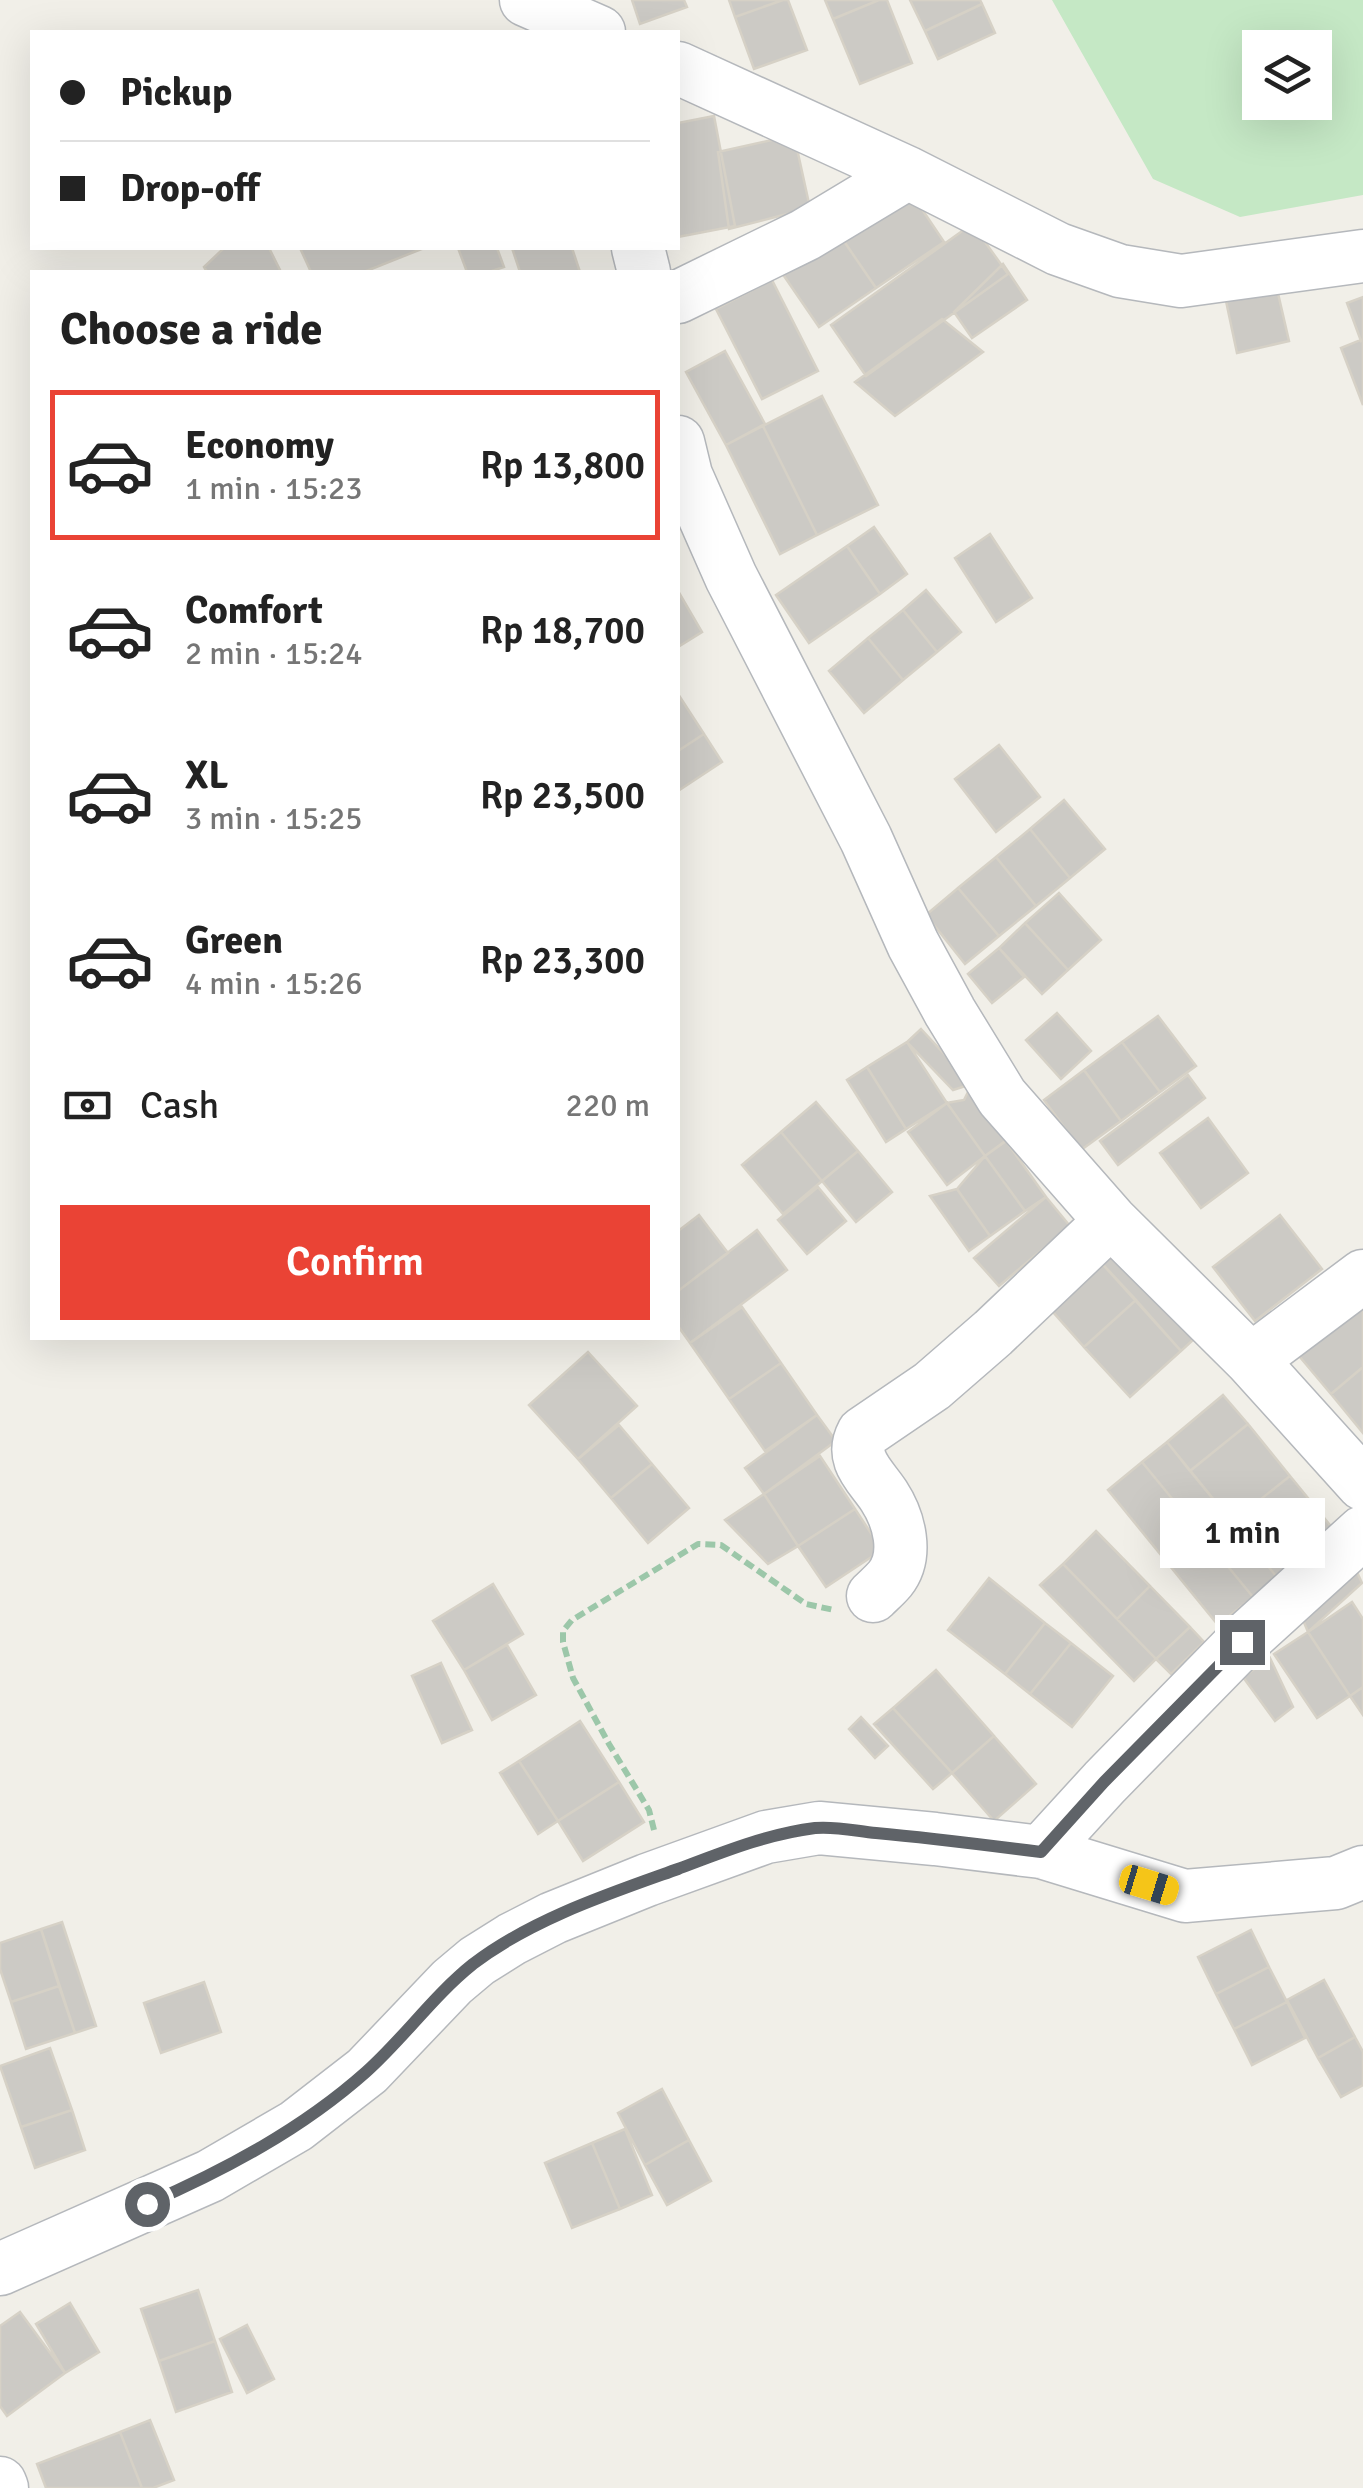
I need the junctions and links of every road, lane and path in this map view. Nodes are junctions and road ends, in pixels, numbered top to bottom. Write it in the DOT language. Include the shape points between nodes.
graph roads {
  1 [pos="526,0"];
  2 [pos="594,30"];
  3 [pos="680,69"];
  4 [pos="908,173"];
  5 [pos="1363,256"];
  6 [pos="680,296"];
  7 [pos="680,450"];
  8 [pos="1111,1221"];
  9 [pos="1363,1276"];
  10 [pos="1251,1360"];
  11 [pos="1363,1484"];
  12 [pos="1363,1532"];
  13 [pos="873,1596"];
  14 [pos="1041,1852"];
  15 [pos="1363,1872"];
  16 [pos="646,1880"];
  17 [pos="0,2269"];
  1 -- 2 [label="street"];
  3 -- 4 [label="street"];
  4 -- 5 [label="street" via="1058,249 1120,270 1181,281"];
  4 -- 6 [label="street" via="805,235"];
  7 -- 8 [label="street" via="731,576 950,1012 1002,1096"];
  8 -- 10 [label="street"];
  8 -- 13 [label="street" via="932,1386 863,1433 862,1467 885,1498 900,1540 892,1577"];
  9 -- 10 [label="street"];
  10 -- 11 [label="street"];
  12 -- 14 [label="street" via="1242,1642"];
  13 -- 16 [label="path" via="831,1610 806,1604 721,1545 698,1544 563,1631 573,1678 649,1810 656,1837"];
  14 -- 15 [label="street" via="1185,1896 1336,1882"];
  14 -- 16 [label="street" via="819,1828 766,1837"];
  16 -- 17 [label="street" via="554,1918 476,1962 367,2071 296,2126 210,2176"];
}
